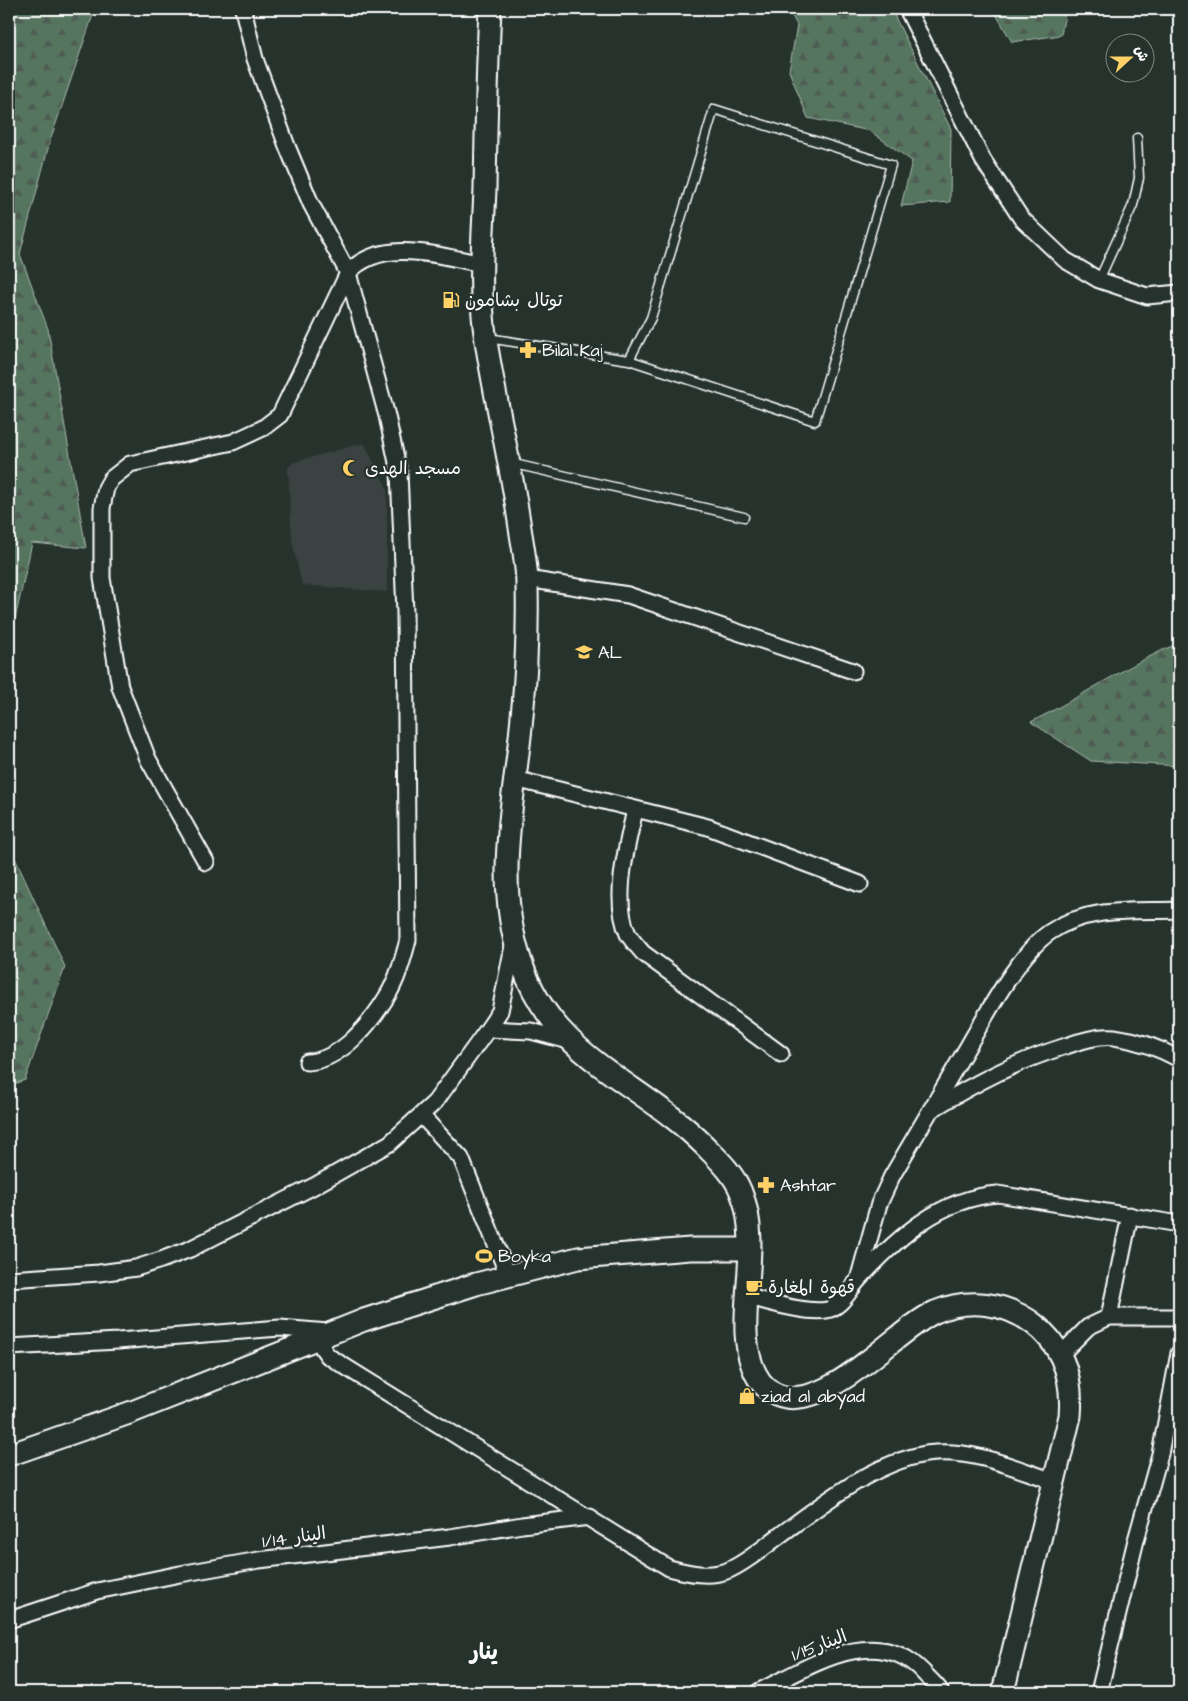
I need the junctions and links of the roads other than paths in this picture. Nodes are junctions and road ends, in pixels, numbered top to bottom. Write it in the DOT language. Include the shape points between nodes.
graph roads {
  1 [pos="244,9"];
  2 [pos="490,9"];
  3 [pos="907,9"];
  4 [pos="1137,138"];
  5 [pos="482,264"];
  6 [pos="348,273"];
  7 [pos="1099,280"];
  8 [pos="1179,293"];
  9 [pos="485,337"];
  10 [pos="629,360"];
  11 [pos="510,463"];
  12 [pos="744,517"];
  13 [pos="528,579"];
  14 [pos="853,671"];
  15 [pos="515,779"];
  16 [pos="635,810"];
  17 [pos="206,862"];
  18 [pos="860,884"];
  19 [pos="1179,910"];
  20 [pos="514,939"];
  21 [pos="488,1030"];
  22 [pos="569,1041"];
  23 [pos="781,1054"];
  24 [pos="1179,1059"];
  25 [pos="307,1062"];
  26 [pos="930,1111"];
  27 [pos="422,1116"];
  28 [pos="1130,1215"];
  29 [pos="1179,1224"];
  30 [pos="750,1249"];
  31 [pos="508,1275"];
  32 [pos="9,1279"];
  33 [pos="858,1280"];
  34 [pos="748,1297"];
  35 [pos="1109,1317"];
  36 [pos="1179,1317"];
  37 [pos="326,1334"];
  38 [pos="9,1347"];
  39 [pos="1179,1353"];
  40 [pos="1060,1354"];
  41 [pos="9,1455"];
  42 [pos="1054,1481"];
  43 [pos="590,1517"];
  44 [pos="9,1620"];
  45 [pos="758,1692"];
  46 [pos="941,1692"];
  47 [pos="1003,1692"];
  48 [pos="1099,1692"];
  1 -- 6 [label="street" via="255,59 287,146 311,204"];
  2 -- 5 [label="main road"];
  3 -- 7 [label="street" via="984,160 1021,218 1065,260"];
  4 -- 7 [label="lane" via="1139,178 1133,205"];
  5 -- 6 [label="street" via="393,251 367,257"];
  5 -- 9 [label="main road"];
  6 -- 17 [label="street" via="280,415 263,428 233,442 130,464 120,470 106,488 102,508 102,578 120,687 148,759"];
  6 -- 25 [label="street" via="399,472 405,612 408,940 387,997 371,1019 336,1053 322,1060"];
  7 -- 8 [label="street" via="1147,296"];
  9 -- 10 [label="lane"];
  9 -- 11 [label="main road"];
  10 -- 10 [label="lane" via="651,318 714,109 891,165 815,421"];
  11 -- 12 [label="lane"];
  11 -- 13 [label="main road"];
  13 -- 14 [label="street" via="628,595"];
  13 -- 15 [label="main road" via="522,723"];
  15 -- 16 [label="street"];
  15 -- 20 [label="main road" via="507,833 506,875"];
  16 -- 18 [label="street" via="708,828"];
  16 -- 23 [label="street" via="620,901 629,936 642,952"];
  19 -- 26 [label="street" via="1111,911 1071,922 1050,932 1030,951 994,1000"];
  20 -- 21 [label="street" via="500,1011"];
  20 -- 22 [label="main road" via="532,991"];
  21 -- 22 [label="street" via="531,1031"];
  21 -- 27 [label="street"];
  22 -- 30 [label="main road" via="665,1112 728,1170 741,1191"];
  24 -- 26 [label="street" via="1148,1044 1112,1036 1083,1040 979,1080"];
  26 -- 33 [label="street" via="879,1204"];
  27 -- 31 [label="street" via="461,1158"];
  27 -- 32 [label="street" via="390,1143 350,1166 190,1249 136,1268"];
  28 -- 29 [label="street"];
  28 -- 33 [label="street" via="998,1194 976,1196 927,1217"];
  28 -- 35 [label="street"];
  30 -- 31 [label="main road" via="690,1249 578,1258"];
  30 -- 34 [label="main road"];
  31 -- 37 [label="main road"];
  33 -- 34 [label="street" via="837,1306 828,1310 818,1311"];
  34 -- 40 [label="main road" via="746,1335 753,1369 766,1388 777,1395 793,1397 828,1388 921,1320 950,1307 966,1304 998,1306 1022,1316 1050,1339"];
  35 -- 36 [label="street"];
  35 -- 40 [label="street" via="1088,1327"];
  37 -- 38 [label="street" via="280,1328"];
  37 -- 41 [label="main road" via="132,1412"];
  37 -- 43 [label="street" via="323,1349 328,1356"];
  39 -- 48 [label="street" via="1160,1454"];
  40 -- 42 [label="main road" via="1072,1395"];
  42 -- 43 [label="street" via="962,1453 935,1453 903,1460 868,1476 819,1506 728,1570 701,1575 669,1568"];
  42 -- 47 [label="main road"];
  43 -- 44 [label="street, الينار 1/14" via="259,1560 180,1574 97,1592"];
  45 -- 46 [label="street, الينار1/15" via="832,1657 874,1648 914,1662"];
}
